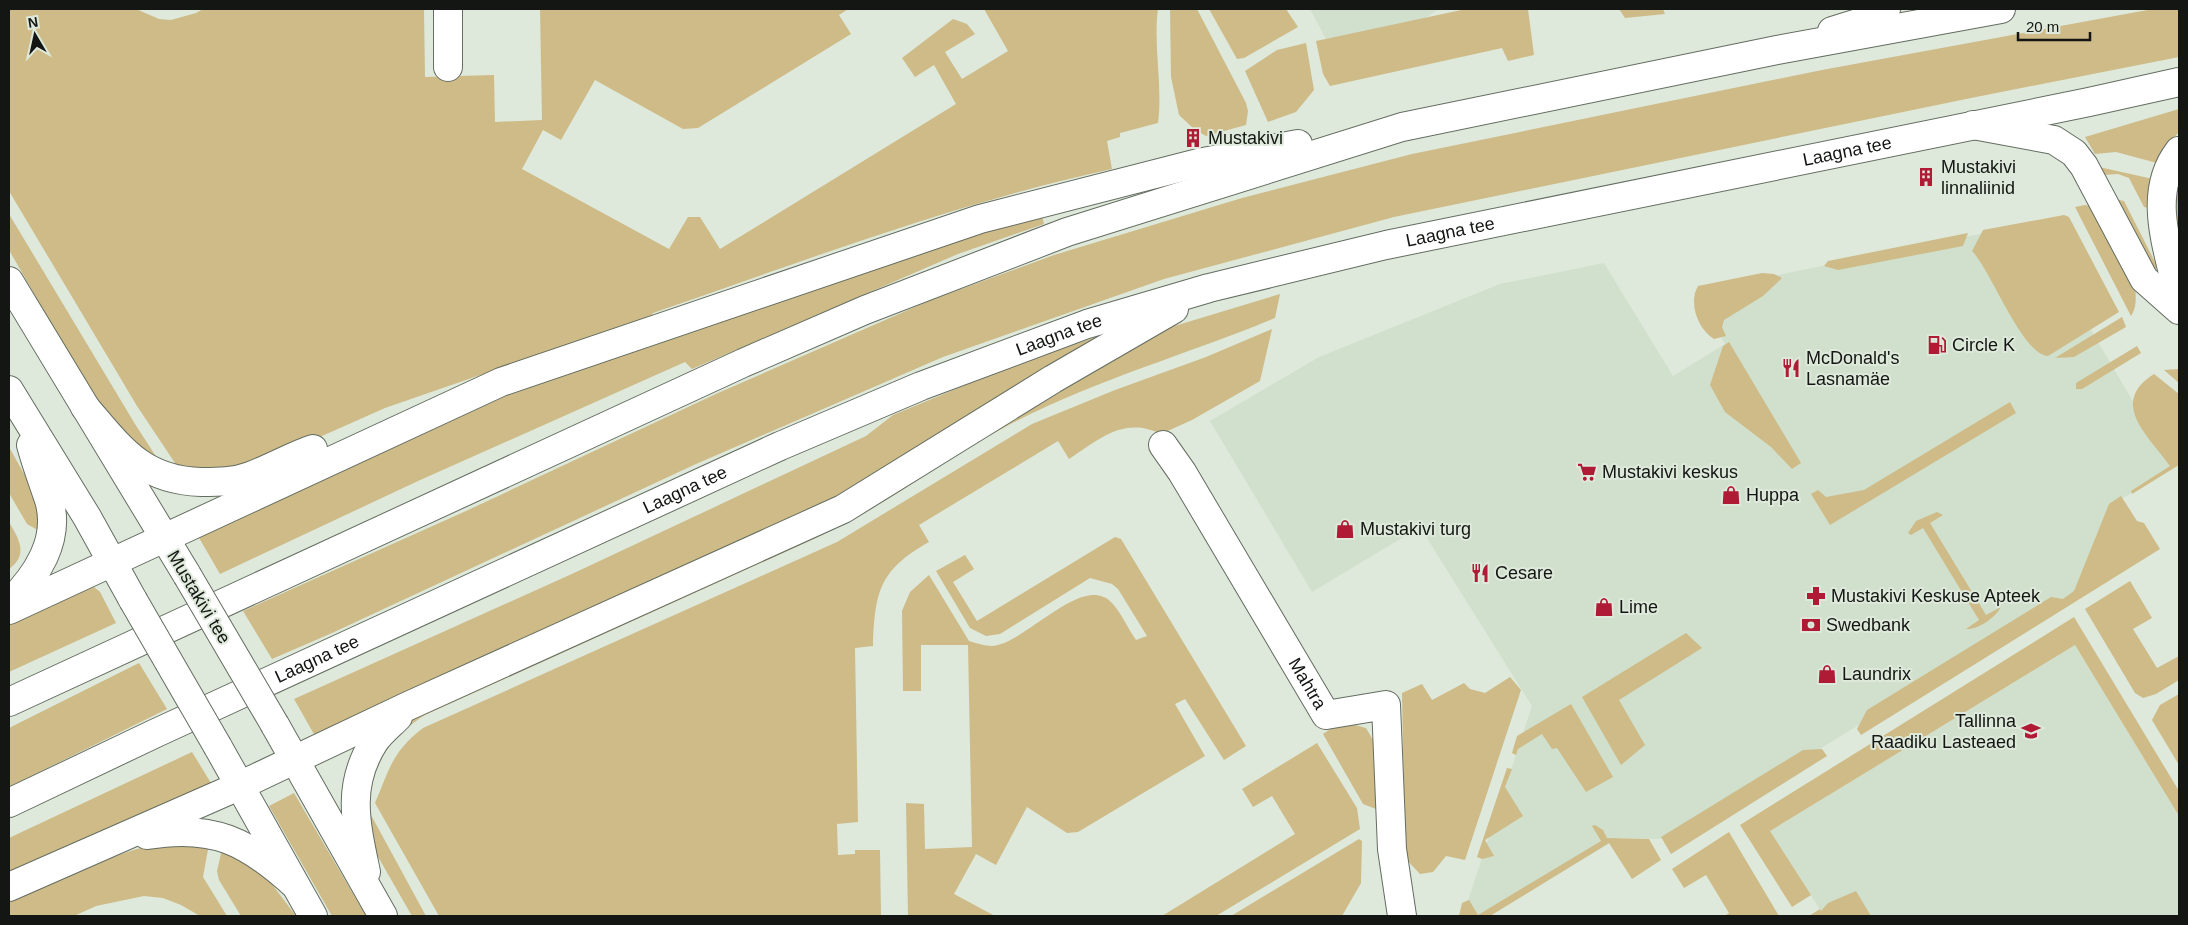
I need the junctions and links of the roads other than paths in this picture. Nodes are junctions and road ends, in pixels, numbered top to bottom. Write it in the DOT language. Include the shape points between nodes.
graph roads {
  1 [pos="448,9"];
  2 [pos="1886,9"];
  3 [pos="2001,9"];
  4 [pos="1777,50"];
  5 [pos="448,67"];
  6 [pos="2179,82"];
  7 [pos="2179,90"];
  8 [pos="2089,102"];
  9 [pos="1974,125"];
  10 [pos="1402,127"];
  11 [pos="2179,151"];
  12 [pos="9,281"];
  13 [pos="1210,288"];
  14 [pos="2179,300"];
  15 [pos="2179,310"];
  16 [pos="15,401"];
  17 [pos="85,407"];
  18 [pos="434,411"];
  19 [pos="1163,445"];
  20 [pos="165,538"];
  21 [pos="112,563"];
  22 [pos="9,603"];
  23 [pos="9,610"];
  24 [pos="9,702"];
  25 [pos="408,706"];
  26 [pos="294,759"];
  27 [pos="239,786"];
  28 [pos="9,803"];
  29 [pos="114,841"];
  30 [pos="295,885"];
  31 [pos="9,887"];
  32 [pos="377,906"];
  33 [pos="313,916"];
  34 [pos="1402,916"];
  1 -- 5 [label="main road"];
  2 -- 4 [label="main road" via="1864,21"];
  3 -- 4 [label="main road"];
  4 -- 10 [label="main road"];
  6 -- 8 [label="main road, Laagna tee"];
  7 -- 8 [label="main road"];
  8 -- 9 [label="main road, Laagna tee"];
  9 -- 13 [label="main road, Laagna tee" via="1386,245"];
  9 -- 15 [label="main road" via="2054,140 2074,153 2144,279"];
  10 -- 18 [label="main road" via="1198,163 980,219 579,354"];
  10 -- 24 [label="main road" via="1067,232 865,310 435,504"];
  11 -- 14 [label="main road" via="2166,175 2160,214"];
  12 -- 17 [label="main road, Mustakivi tee"];
  13 -- 25 [label="main road" via="1053,379 843,509"];
  13 -- 28 [label="main road, Laagna tee" via="1087,324 1001,354 771,450"];
  16 -- 21 [label="main road"];
  16 -- 22 [label="main road" via="52,516 50,541 41,564"];
  17 -- 18 [label="main road" via="120,448 147,469 172,480 224,482 250,476 307,451"];
  17 -- 20 [label="main road, Mustakivi tee"];
  18 -- 20 [label="main road"];
  19 -- 34 [label="main road, Mahtra" via="1326,715 1386,706 1392,849"];
  20 -- 21 [label="main road"];
  20 -- 26 [label="main road, Mustakivi tee, bridge"];
  21 -- 23 [label="main road"];
  21 -- 27 [label="main road, bridge"];
  25 -- 26 [label="main road"];
  25 -- 32 [label="main road" via="375,740 361,766 354,792 358,835"];
  26 -- 27 [label="main road"];
  26 -- 32 [label="main road, Mustakivi tee"];
  27 -- 29 [label="main road"];
  27 -- 30 [label="main road"];
  29 -- 30 [label="main road" via="174,830 195,831 243,845 271,863"];
  29 -- 31 [label="main road"];
  30 -- 33 [label="main road"];
}
